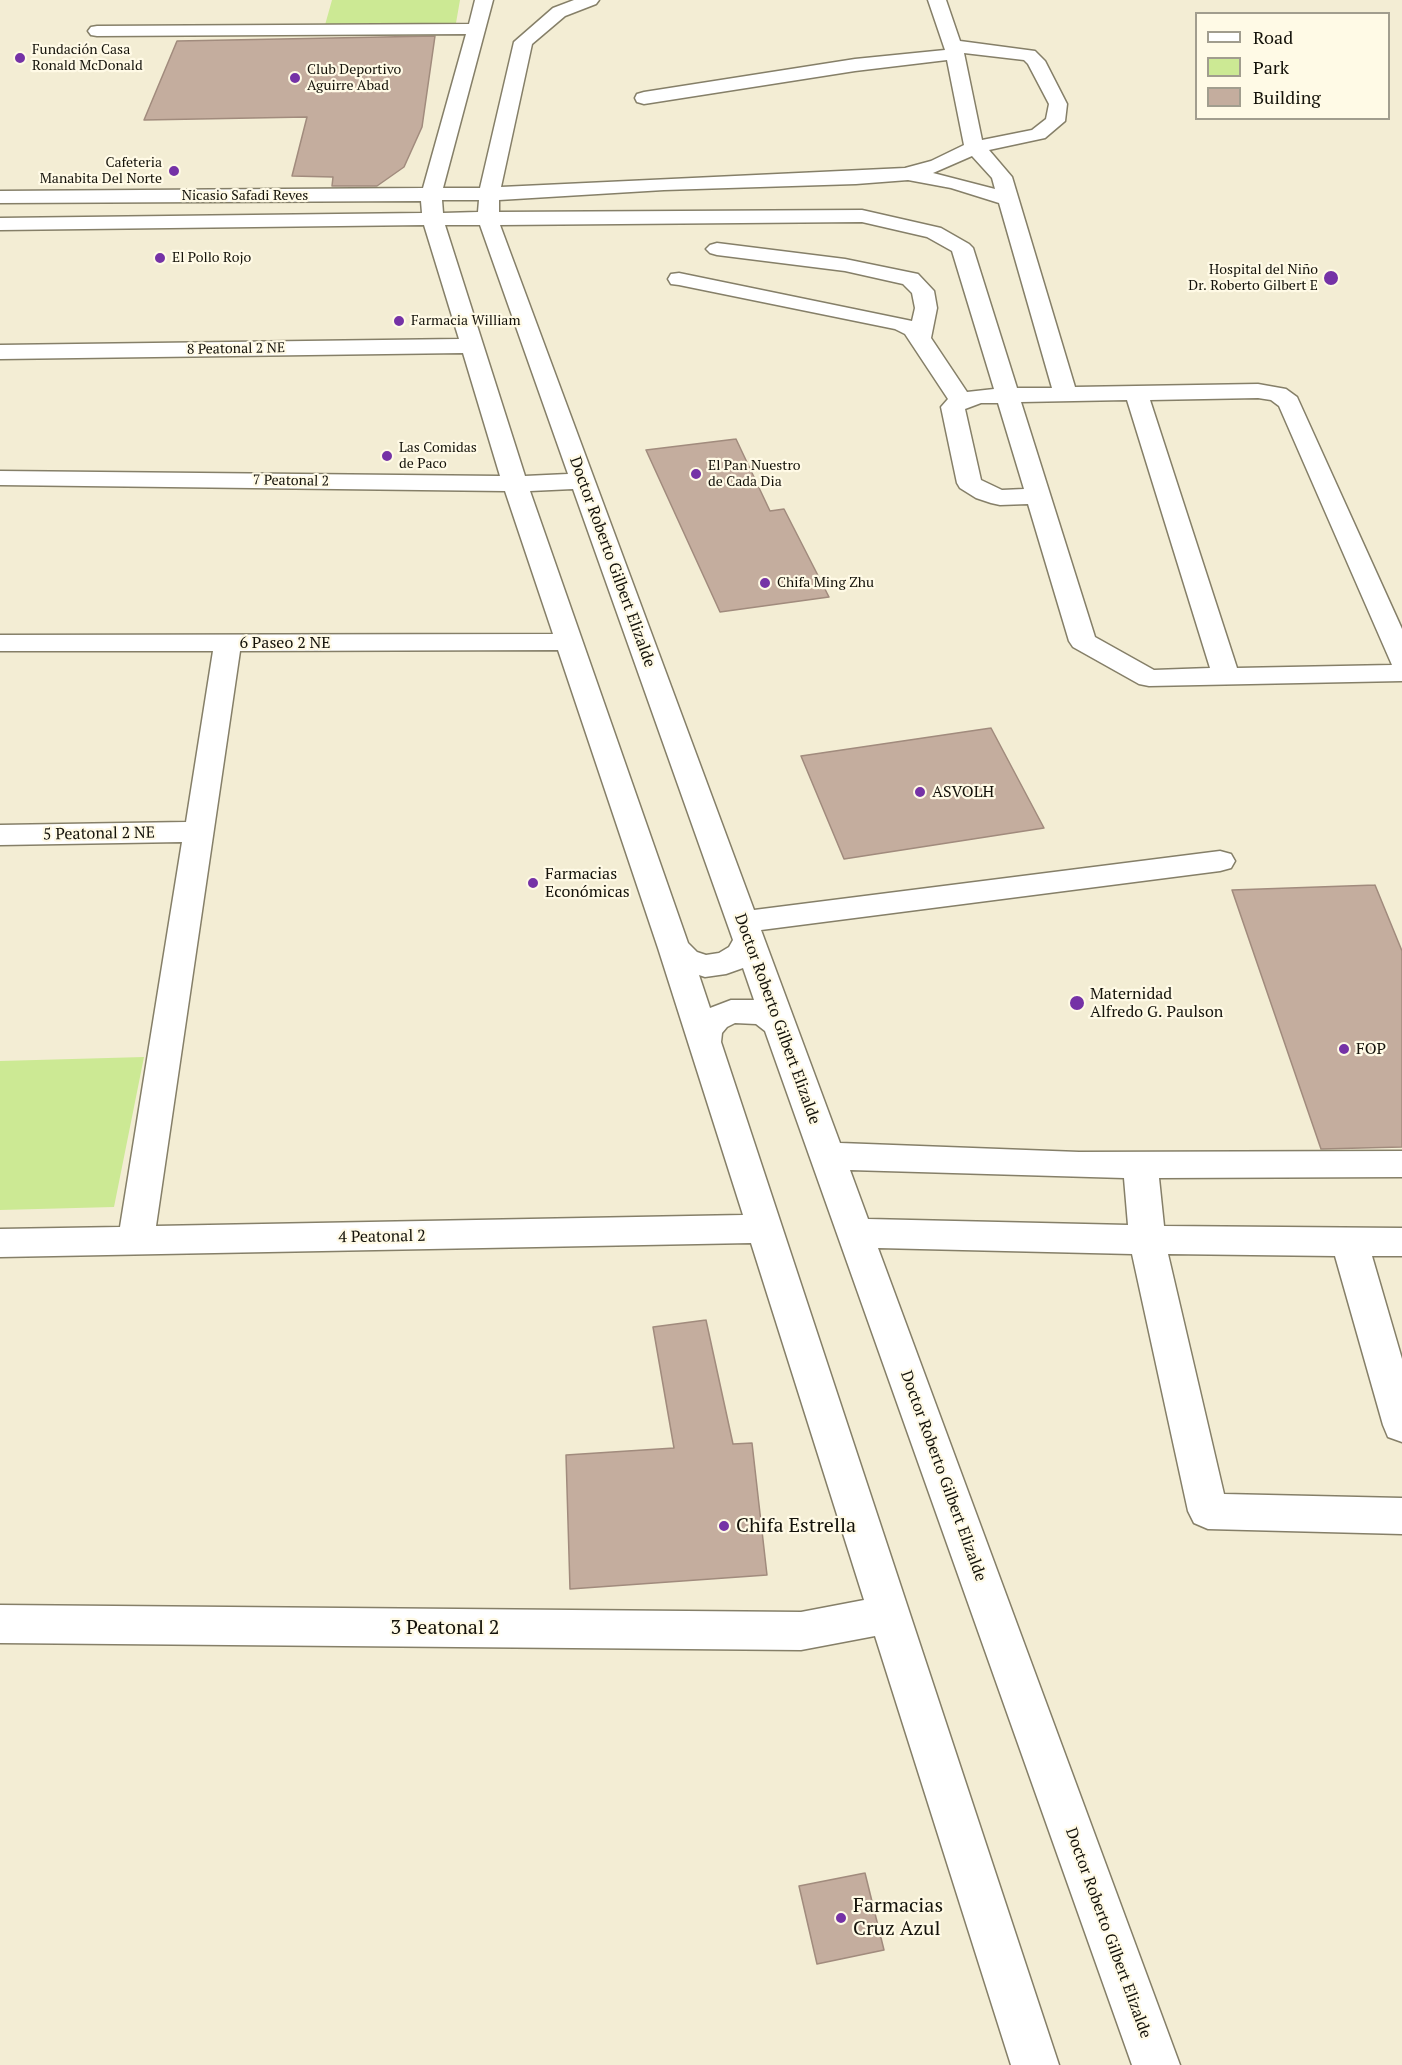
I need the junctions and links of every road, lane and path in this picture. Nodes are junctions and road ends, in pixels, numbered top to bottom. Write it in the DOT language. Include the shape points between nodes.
graph roads {
  1 [pos="590,0"];
  2 [pos="937,0"];
  3 [pos="488,5"];
  4 [pos="477,29"];
  5 [pos="97,31"];
  6 [pos="953,50"];
  7 [pos="644,98"];
  8 [pos="974,148"];
  9 [pos="906,174"];
  10 [pos="0,197"];
  11 [pos="1008,199"];
  12 [pos="432,207"];
  13 [pos="489,207"];
  14 [pos="0,224"];
  15 [pos="717,249"];
  16 [pos="678,279"];
  17 [pos="920,338"];
  18 [pos="473,346"];
  19 [pos="0,352"];
  20 [pos="1065,393"];
  21 [pos="1136,393"];
  22 [pos="1008,395"];
  23 [pos="961,401"];
  24 [pos="0,478"];
  25 [pos="583,481"];
  26 [pos="515,484"];
  27 [pos="1038,496"];
  28 [pos="569,642"];
  29 [pos="0,643"];
  30 [pos="228,643"];
  31 [pos="1402,660"];
  32 [pos="1402,673"];
  33 [pos="1226,676"];
  34 [pos="199,832"];
  35 [pos="0,835"];
  36 [pos="1220,861"];
  37 [pos="745,931"];
  38 [pos="674,948"];
  39 [pos="781,1026"];
  40 [pos="704,1044"];
  41 [pos="827,1156"];
  42 [pos="1140,1164"];
  43 [pos="1402,1164"];
  44 [pos="765,1229"];
  45 [pos="855,1233"];
  46 [pos="1147,1240"];
  47 [pos="1349,1241"];
  48 [pos="136,1242"];
  49 [pos="1402,1242"];
  50 [pos="0,1243"];
  51 [pos="1402,1425"];
  52 [pos="1402,1516"];
  53 [pos="888,1615"];
  54 [pos="0,1624"];
  55 [pos="1035,2065"];
  56 [pos="1156,2065"];
  1 -- 13 [label="street" via="559,12 523,42"];
  2 -- 6 [label="street"];
  3 -- 4 [label="street"];
  4 -- 5 [label="street"];
  4 -- 12 [label="street"];
  6 -- 7 [label="street"];
  6 -- 8 [label="street"];
  6 -- 8 [label="street" via="1029,55 1058,104 1055,121 1038,134"];
  8 -- 9 [label="street" via="938,165"];
  8 -- 11 [label="street" via="1002,177"];
  9 -- 11 [label="street"];
  9 -- 13 [label="street" via="664,184"];
  10 -- 12 [label="street, Nicasio Safadi Reves"];
  11 -- 20 [label="street"];
  12 -- 13 [label="street, Nicasio Safadi Reves"];
  12 -- 14 [label="street, Nicasio Safadi Reves"];
  12 -- 18 [label="street"];
  13 -- 22 [label="street" via="852,215 934,232 962,248"];
  13 -- 25 [label="street, Doctor Roberto Gilbert Elizalde"];
  15 -- 17 [label="street" via="845,265 910,279 923,291 926,308"];
  16 -- 17 [label="street" via="885,320 913,329"];
  17 -- 23 [label="street"];
  18 -- 19 [label="street, 8 Peatonal 2 NE"];
  18 -- 26 [label="street"];
  20 -- 21 [label="street"];
  20 -- 22 [label="street"];
  21 -- 31 [label="street" via="1258,391 1278,394 1289,402"];
  21 -- 33 [label="street"];
  22 -- 23 [label="street"];
  22 -- 27 [label="street"];
  23 -- 27 [label="street" via="953,407 969,483 1000,498"];
  24 -- 26 [label="street, 7 Peatonal 2"];
  25 -- 26 [label="street, 7 Peatonal 2"];
  25 -- 37 [label="street, Doctor Roberto Gilbert Elizalde"];
  26 -- 28 [label="street"];
  27 -- 33 [label="street" via="1083,641 1149,678"];
  28 -- 30 [label="street, 6 Paseo 2 NE"];
  28 -- 38 [label="street"];
  29 -- 30 [label="street, 6 Paseo 2 NE"];
  30 -- 34 [label="street"];
  32 -- 33 [label="street"];
  34 -- 35 [label="street, 5 Peatonal 2 NE"];
  34 -- 48 [label="street"];
  36 -- 37 [label="street"];
  37 -- 38 [label="street" via="742,954 726,963 705,966 686,960"];
  37 -- 39 [label="street, Doctor Roberto Gilbert Elizalde"];
  38 -- 40 [label="street"];
  39 -- 40 [label="street" via="768,1016 750,1011 731,1012 715,1019 706,1031"];
  39 -- 41 [label="street, Doctor Roberto Gilbert Elizalde"];
  40 -- 44 [label="street"];
  41 -- 42 [label="street"];
  41 -- 45 [label="street, Doctor Roberto Gilbert Elizalde"];
  42 -- 43 [label="street"];
  42 -- 46 [label="street"];
  44 -- 48 [label="street, 4 Peatonal 2"];
  44 -- 53 [label="street"];
  45 -- 46 [label="street"];
  45 -- 56 [label="street, Doctor Roberto Gilbert Elizalde"];
  46 -- 47 [label="street"];
  46 -- 52 [label="street" via="1208,1511"];
  47 -- 49 [label="street"];
  47 -- 51 [label="street"];
  48 -- 50 [label="street, 4 Peatonal 2"];
  53 -- 54 [label="street, 3 Peatonal 2" via="801,1631"];
  53 -- 55 [label="street"];
}
